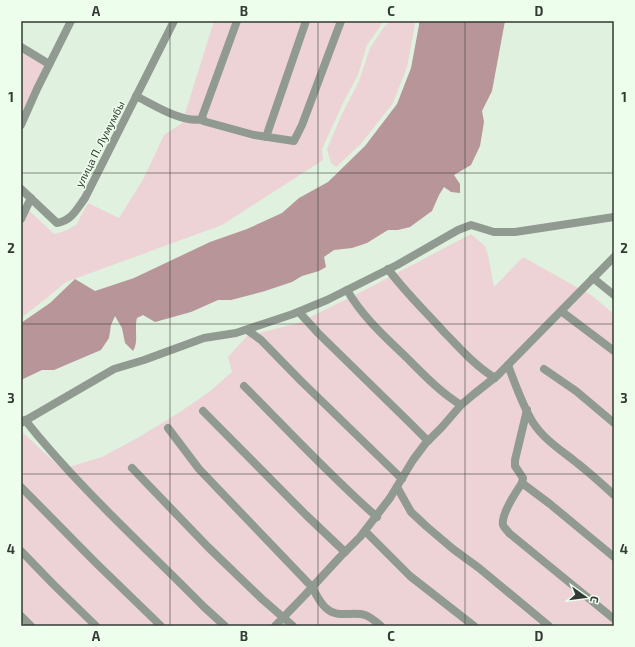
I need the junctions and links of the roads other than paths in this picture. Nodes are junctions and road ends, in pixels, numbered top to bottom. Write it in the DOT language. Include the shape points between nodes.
graph roads {
  1 [pos="71,21"];
  2 [pos="174,21"];
  3 [pos="237,21"];
  4 [pos="306,21"];
  5 [pos="341,21"];
  6 [pos="21,47"];
  7 [pos="49,64"];
  8 [pos="136,96"];
  9 [pos="203,118"];
  10 [pos="21,125"];
  11 [pos="266,137"];
  12 [pos="21,189"];
  13 [pos="31,198"];
  14 [pos="614,217"];
  15 [pos="21,219"];
  16 [pos="614,257"];
  17 [pos="388,269"];
  18 [pos="593,278"];
  19 [pos="347,290"];
  20 [pos="614,294"];
  21 [pos="561,311"];
  22 [pos="299,312"];
  23 [pos="247,330"];
  24 [pos="614,351"];
  25 [pos="508,365"];
  26 [pos="544,369"];
  27 [pos="495,378"];
  28 [pos="244,386"];
  29 [pos="461,405"];
  30 [pos="527,410"];
  31 [pos="203,411"];
  32 [pos="23,422"];
  33 [pos="614,423"];
  34 [pos="168,428"];
  35 [pos="428,441"];
  36 [pos="132,468"];
  37 [pos="402,478"];
  38 [pos="522,483"];
  39 [pos="21,487"];
  40 [pos="397,487"];
  41 [pos="614,495"];
  42 [pos="377,517"];
  43 [pos="365,532"];
  44 [pos="21,551"];
  45 [pos="345,552"];
  46 [pos="614,557"];
  47 [pos="312,587"];
  48 [pos="21,616"];
  49 [pos="283,617"];
  50 [pos="614,619"];
  51 [pos="31,626"];
  52 [pos="96,626"];
  53 [pos="161,626"];
  54 [pos="225,626"];
  55 [pos="275,626"];
  56 [pos="293,626"];
  57 [pos="381,626"];
  58 [pos="474,626"];
  59 [pos="549,626"];
  1 -- 7 [label="street"];
  2 -- 8 [label="street, улица П. Лумумбы"];
  3 -- 9 [label="street"];
  4 -- 11 [label="street"];
  5 -- 11 [label="street" via="294,141"];
  6 -- 7 [label="street"];
  7 -- 10 [label="street"];
  8 -- 9 [label="street" via="189,120"];
  8 -- 13 [label="street, улица П. Лумумбы" via="85,198 72,216 64,222 57,223"];
  9 -- 11 [label="street" via="203,121"];
  12 -- 13 [label="street, улица П. Лумумбы"];
  13 -- 15 [label="street"];
  14 -- 17 [label="street" via="515,232 494,232 471,225"];
  16 -- 18 [label="street"];
  17 -- 19 [label="street"];
  17 -- 27 [label="street" via="471,360"];
  18 -- 20 [label="street"];
  18 -- 21 [label="street"];
  19 -- 22 [label="street"];
  19 -- 29 [label="street" via="376,328 445,394"];
  21 -- 24 [label="street"];
  21 -- 25 [label="street"];
  22 -- 23 [label="street"];
  22 -- 35 [label="street"];
  23 -- 32 [label="street" via="204,338 114,369"];
  23 -- 37 [label="street" via="261,340"];
  25 -- 27 [label="street"];
  25 -- 30 [label="street"];
  26 -- 33 [label="street" via="576,391"];
  27 -- 29 [label="street"];
  28 -- 42 [label="street"];
  29 -- 35 [label="street"];
  30 -- 38 [label="street" via="515,460"];
  30 -- 41 [label="street" via="532,421 551,443"];
  31 -- 45 [label="street"];
  32 -- 54 [label="street" via="85,488"];
  34 -- 47 [label="street" via="199,470"];
  35 -- 37 [label="street"];
  36 -- 49 [label="street" via="208,547"];
  37 -- 40 [label="street"];
  38 -- 46 [label="street"];
  38 -- 50 [label="street" via="505,512 505,529"];
  39 -- 53 [label="street"];
  40 -- 42 [label="street"];
  40 -- 59 [label="street" via="411,512 426,526"];
  42 -- 43 [label="street"];
  43 -- 45 [label="street"];
  43 -- 58 [label="street" via="410,576"];
  44 -- 52 [label="street"];
  45 -- 47 [label="street"];
  47 -- 49 [label="street"];
  47 -- 57 [label="street" via="321,603 333,613 366,616"];
  48 -- 51 [label="street"];
  49 -- 55 [label="street"];
  49 -- 56 [label="street"];
}
